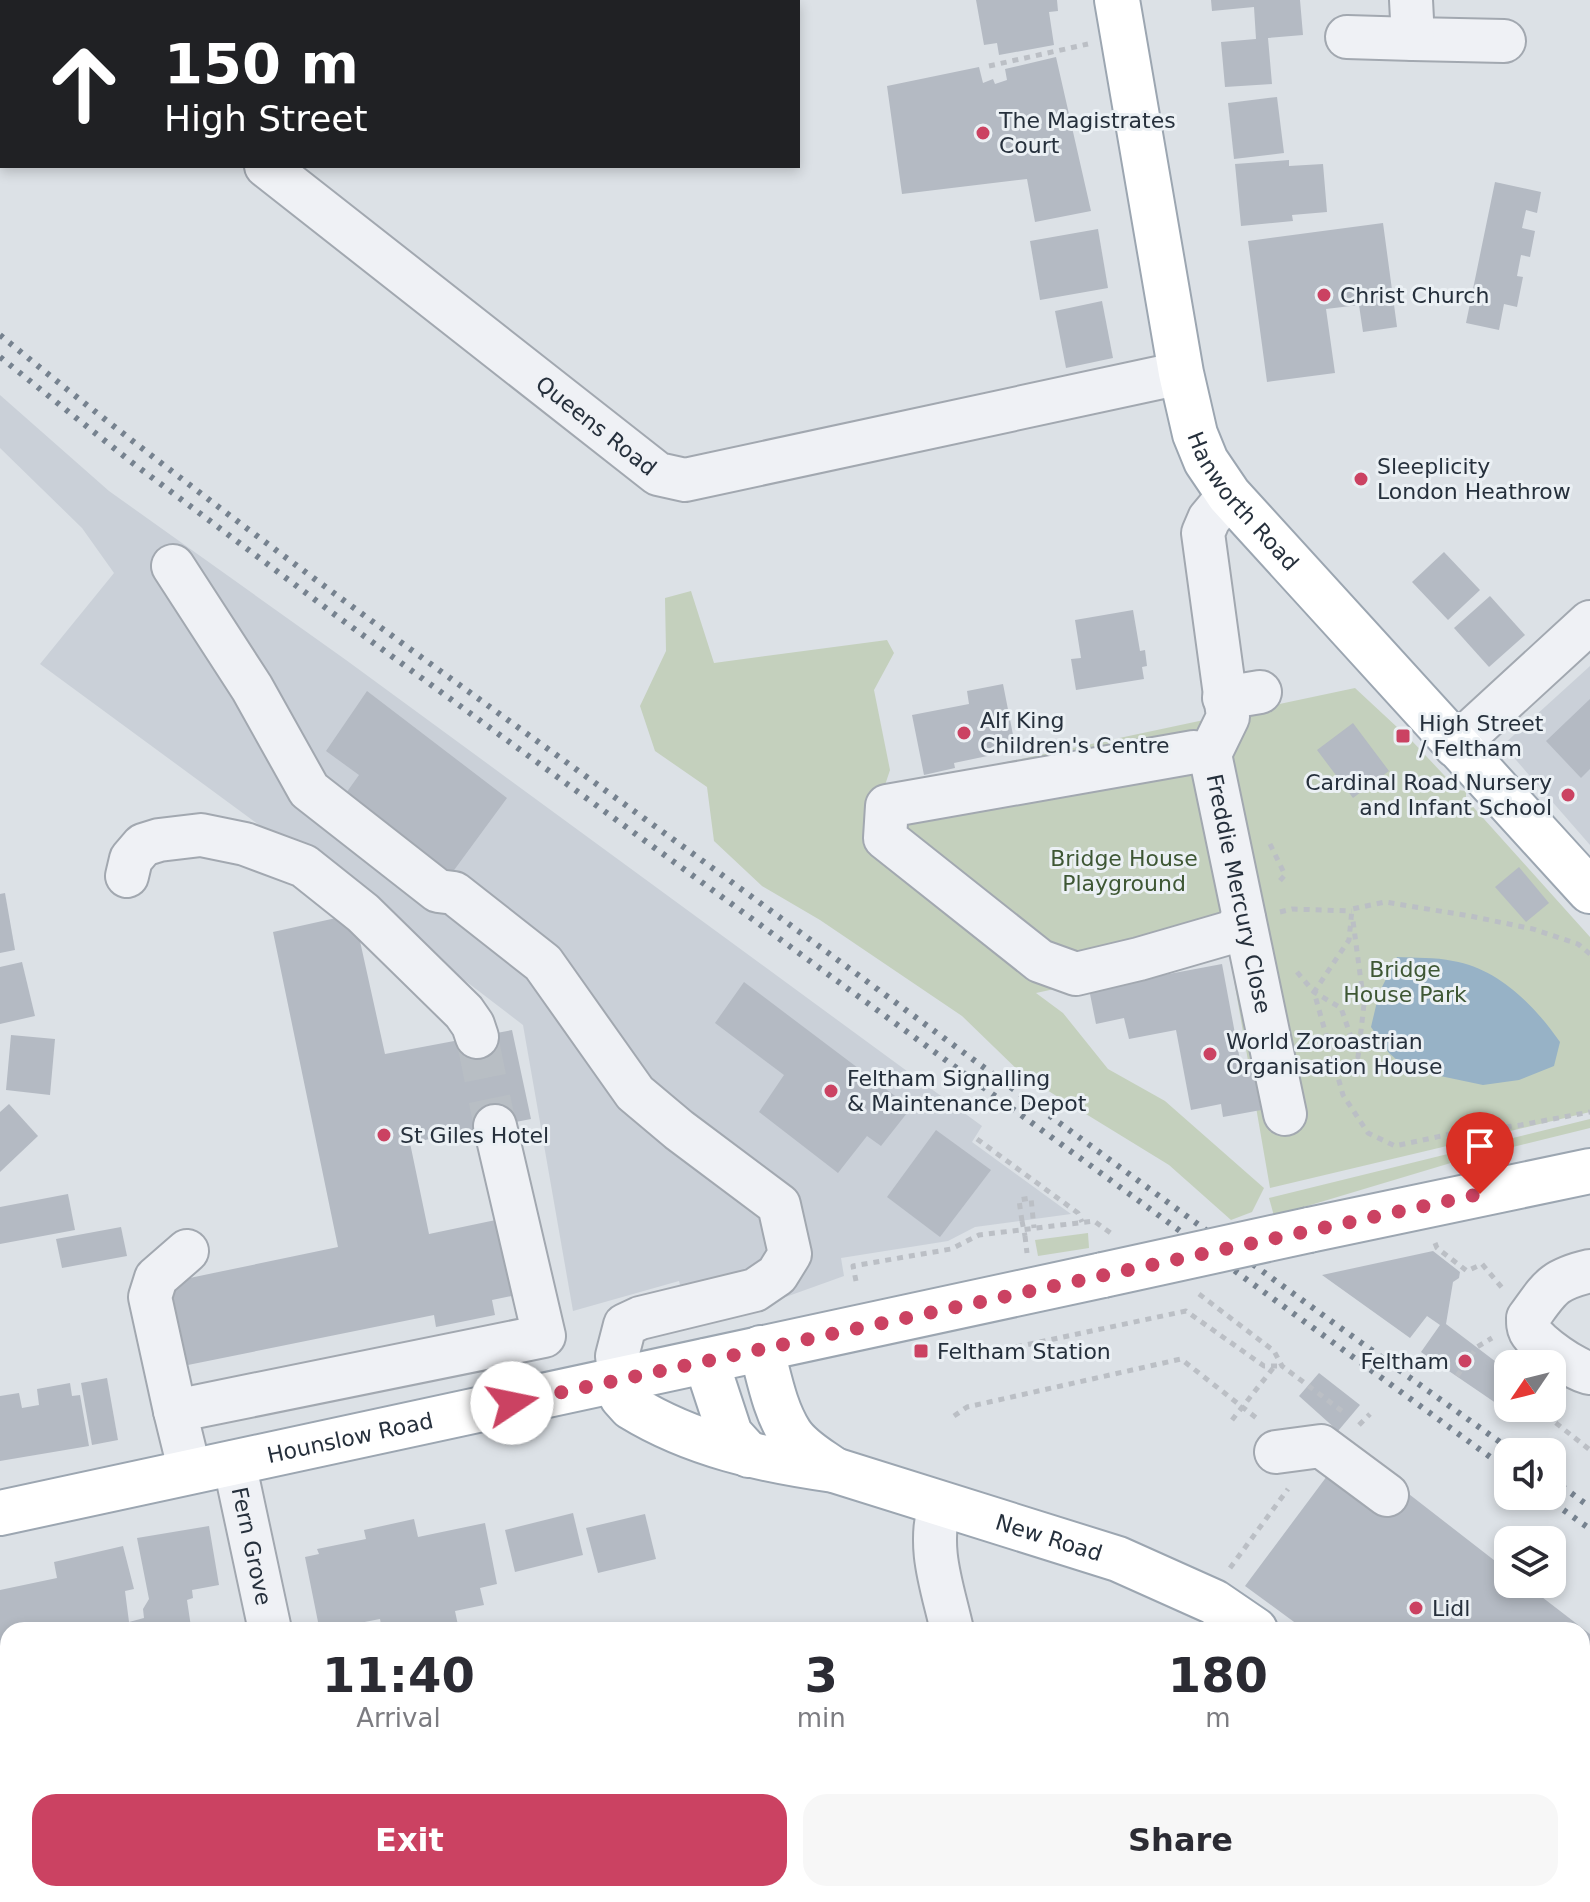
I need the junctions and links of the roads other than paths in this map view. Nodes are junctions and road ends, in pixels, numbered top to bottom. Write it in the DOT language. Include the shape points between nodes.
graph roads {
  1 [pos="1117,0"];
  2 [pos="1412,19"];
  3 [pos="1347,37"];
  4 [pos="1504,41"];
  5 [pos="269,168"];
  6 [pos="1181,373"];
  7 [pos="1229,495"];
  8 [pos="173,566"];
  9 [pos="1590,622"];
  10 [pos="1455,746"];
  11 [pos="1210,754"];
  12 [pos="127,876"];
  13 [pos="1590,891"];
  14 [pos="1244,919"];
  15 [pos="477,1037"];
  16 [pos="1285,1114"];
  17 [pos="495,1126"];
  18 [pos="1590,1171"];
  19 [pos="187,1251"];
  20 [pos="1590,1271"];
  21 [pos="761,1348"];
  22 [pos="706,1361"];
  23 [pos="1590,1373"];
  24 [pos="620,1380"];
  25 [pos="175,1411"];
  26 [pos="1283,1450"];
  27 [pos="749,1455"];
  28 [pos="234,1462"];
  29 [pos="834,1470"];
  30 [pos="190,1472"];
  31 [pos="1387,1495"];
  32 [pos="940,1503"];
  33 [pos="0,1513"];
  34 [pos="268,1622"];
  35 [pos="950,1622"];
  36 [pos="1243,1622"];
  1 -- 6 [label="main road, Hanworth Road"];
  2 -- 3 [label="street"];
  2 -- 4 [label="street"];
  5 -- 6 [label="street, Queens Road" via="658,474 685,480"];
  6 -- 7 [label="main road, Hanworth Road" via="1195,434"];
  7 -- 10 [label="main road, Hanworth Road"];
  7 -- 11 [label="street, Freddie Mercury Close" via="1203,533 1242,695"];
  8 -- 24 [label="street" via="252,688 309,790 438,891 454,893 543,963 635,1093 779,1205 790,1254 777,1275 755,1290 625,1325 617,1356"];
  9 -- 10 [label="street"];
  10 -- 13 [label="main road, Hanworth Road"];
  11 -- 14 [label="street, Freddie Mercury Close"];
  11 -- 14 [label="street" via="1194,752 887,806 885,838 1040,961 1076,974 1232,932"];
  12 -- 15 [label="street" via="131,859 143,845 201,835 245,844 304,866 363,913 464,1012"];
  14 -- 16 [label="street, Freddie Mercury Close"];
  17 -- 25 [label="street" via="544,1336"];
  18 -- 21 [label="main road, Hounslow Road, bridge" via="1309,1230 1110,1256"];
  19 -- 25 [label="street" via="156,1278 150,1297"];
  20 -- 23 [label="street" via="1553,1285 1528,1318 1535,1337"];
  21 -- 22 [label="main road, Hounslow Road"];
  21 -- 29 [label="main road" via="777,1407 791,1434"];
  22 -- 24 [label="main road, Hounslow Road"];
  22 -- 27 [label="main road" via="730,1434"];
  24 -- 27 [label="main road" via="625,1402 636,1410 705,1442"];
  24 -- 28 [label="main road, Hounslow Road"];
  25 -- 30 [label="street"];
  26 -- 31 [label="street" via="1321,1446"];
  27 -- 29 [label="main road"];
  28 -- 30 [label="main road, Hounslow Road"];
  28 -- 34 [label="street, Fern Grove"];
  29 -- 32 [label="main road, New Road"];
  30 -- 33 [label="main road, Hounslow Road"];
  32 -- 35 [label="street" via="933,1527 934,1552"];
  32 -- 36 [label="main road, New Road" via="1118,1559 1214,1602"];
}
